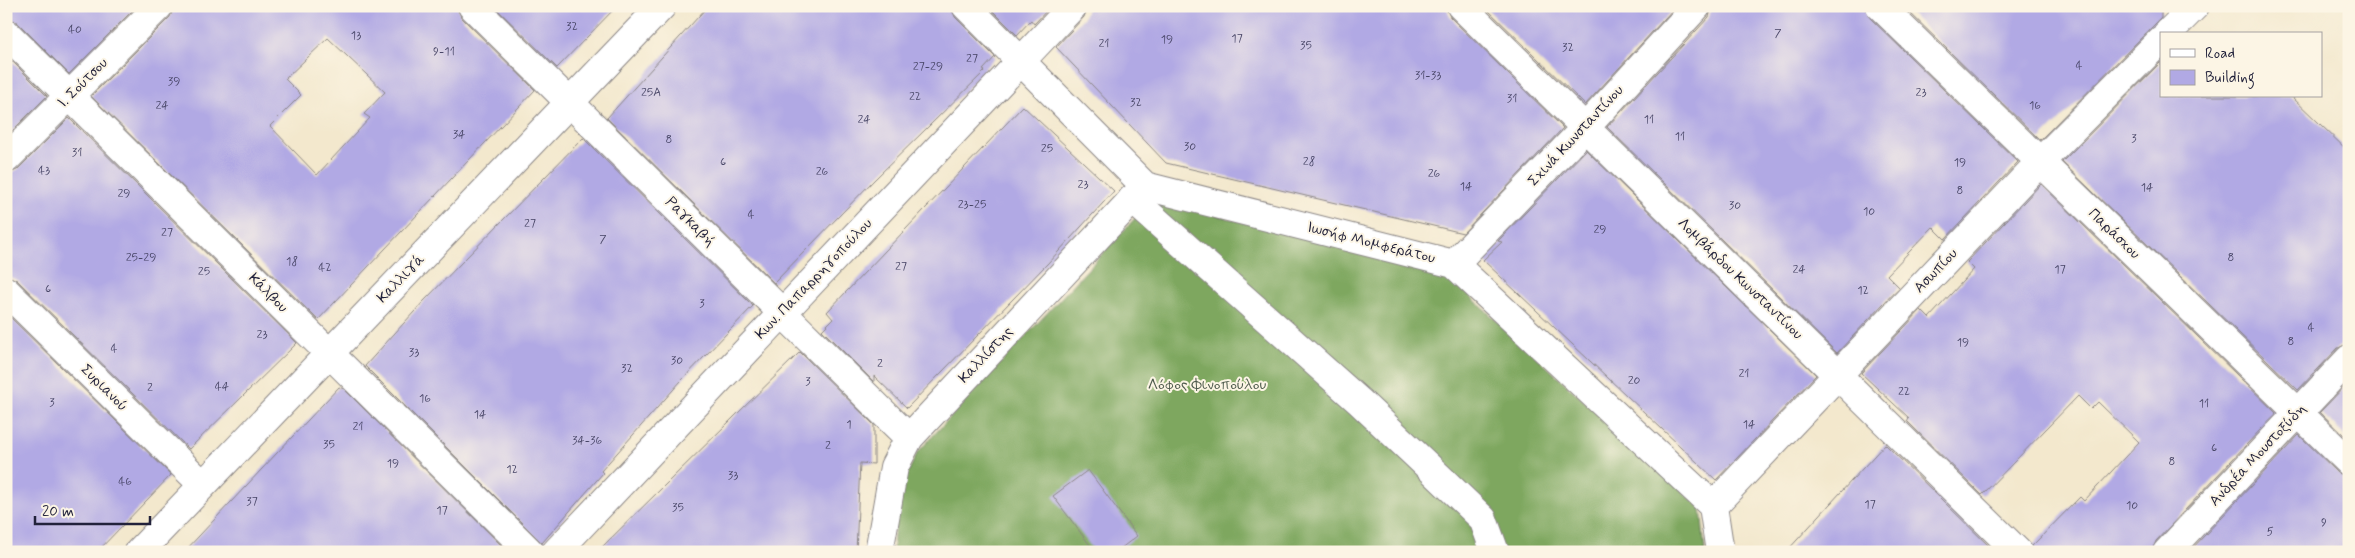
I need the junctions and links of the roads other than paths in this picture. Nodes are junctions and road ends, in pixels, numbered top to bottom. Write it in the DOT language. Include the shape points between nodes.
graph roads {
  1 [pos="159,6"];
  2 [pos="472,6"];
  3 [pos="662,6"];
  4 [pos="966,6"];
  5 [pos="1073,6"];
  6 [pos="1461,6"];
  7 [pos="1697,6"];
  8 [pos="1880,6"];
  9 [pos="2195,6"];
  10 [pos="2170,32"];
  11 [pos="6,33"];
  12 [pos="2160,41"];
  13 [pos="1021,61"];
  14 [pos="70,96"];
  15 [pos="570,103"];
  16 [pos="1585,128"];
  17 [pos="6,159"];
  18 [pos="2040,162"];
  19 [pos="1138,192"];
  20 [pos="1454,264"];
  21 [pos="6,291"];
  22 [pos="782,313"];
  23 [pos="329,353"];
  24 [pos="2349,359"];
  25 [pos="1837,375"];
  26 [pos="2298,412"];
  27 [pos="909,438"];
  28 [pos="2349,462"];
  29 [pos="203,485"];
  30 [pos="1714,506"];
  31 [pos="882,549"];
  32 [pos="139,552"];
  33 [pos="530,552"];
  34 [pos="556,552"];
  35 [pos="1494,552"];
  36 [pos="1720,552"];
  37 [pos="2018,552"];
  38 [pos="2167,552"];
  1 -- 14 [label="street, Ι. Σούτσου"];
  2 -- 15 [label="street, Ραγκαβή"];
  3 -- 15 [label="street, Καλλιγά"];
  4 -- 13 [label="street"];
  5 -- 13 [label="street, Κων. Παπαρρηγοπούλου"];
  6 -- 16 [label="street, Λομβάρδου Κωνσταντίνου"];
  7 -- 16 [label="street, Σχινά Κωνσταντίνου"];
  8 -- 18 [label="street, Παράσχου"];
  9 -- 10 [label="street"];
  11 -- 14 [label="street, Κάλβου"];
  12 -- 18 [label="street, Ασωπίου"];
  13 -- 19 [label="street"];
  13 -- 22 [label="street, Κων. Παπαρρηγοπούλου"];
  14 -- 17 [label="street, Ι. Σούτσου"];
  14 -- 23 [label="street, Κάλβου"];
  15 -- 22 [label="street, Ραγκαβή"];
  15 -- 23 [label="street, Καλλιγά"];
  16 -- 20 [label="street, Σχινά Κωνσταντίνου"];
  16 -- 25 [label="street, Λομβάρδου Κωνσταντίνου"];
  18 -- 25 [label="street, Ασωπίου"];
  18 -- 26 [label="street, Παράσχου"];
  19 -- 20 [label="street, Ιωσήφ Μομφεράτου"];
  19 -- 27 [label="street, Καλλίστης"];
  19 -- 35 [label="street" via="1483,519"];
  20 -- 30 [label="street, Ιωσήφ Μομφεράτου"];
  21 -- 29 [label="street, Συριανού"];
  22 -- 27 [label="street, Ραγκαβή"];
  22 -- 34 [label="street, Κων. Παπαρρηγοπούλου"];
  23 -- 29 [label="street, Καλλιγά"];
  23 -- 33 [label="street, Κάλβου"];
  24 -- 26 [label="street, Ανδρέα Μουστοξύδη"];
  25 -- 30 [label="street, Ασωπίου"];
  25 -- 37 [label="street, Λομβάρδου Κωνσταντίνου"];
  26 -- 28 [label="street, Παράσχου"];
  26 -- 38 [label="street, Ανδρέα Μουστοξύδη"];
  27 -- 31 [label="street, Καλλίστης" via="894,468"];
  29 -- 32 [label="street, Καλλιγά"];
  30 -- 36 [label="street"];
}
